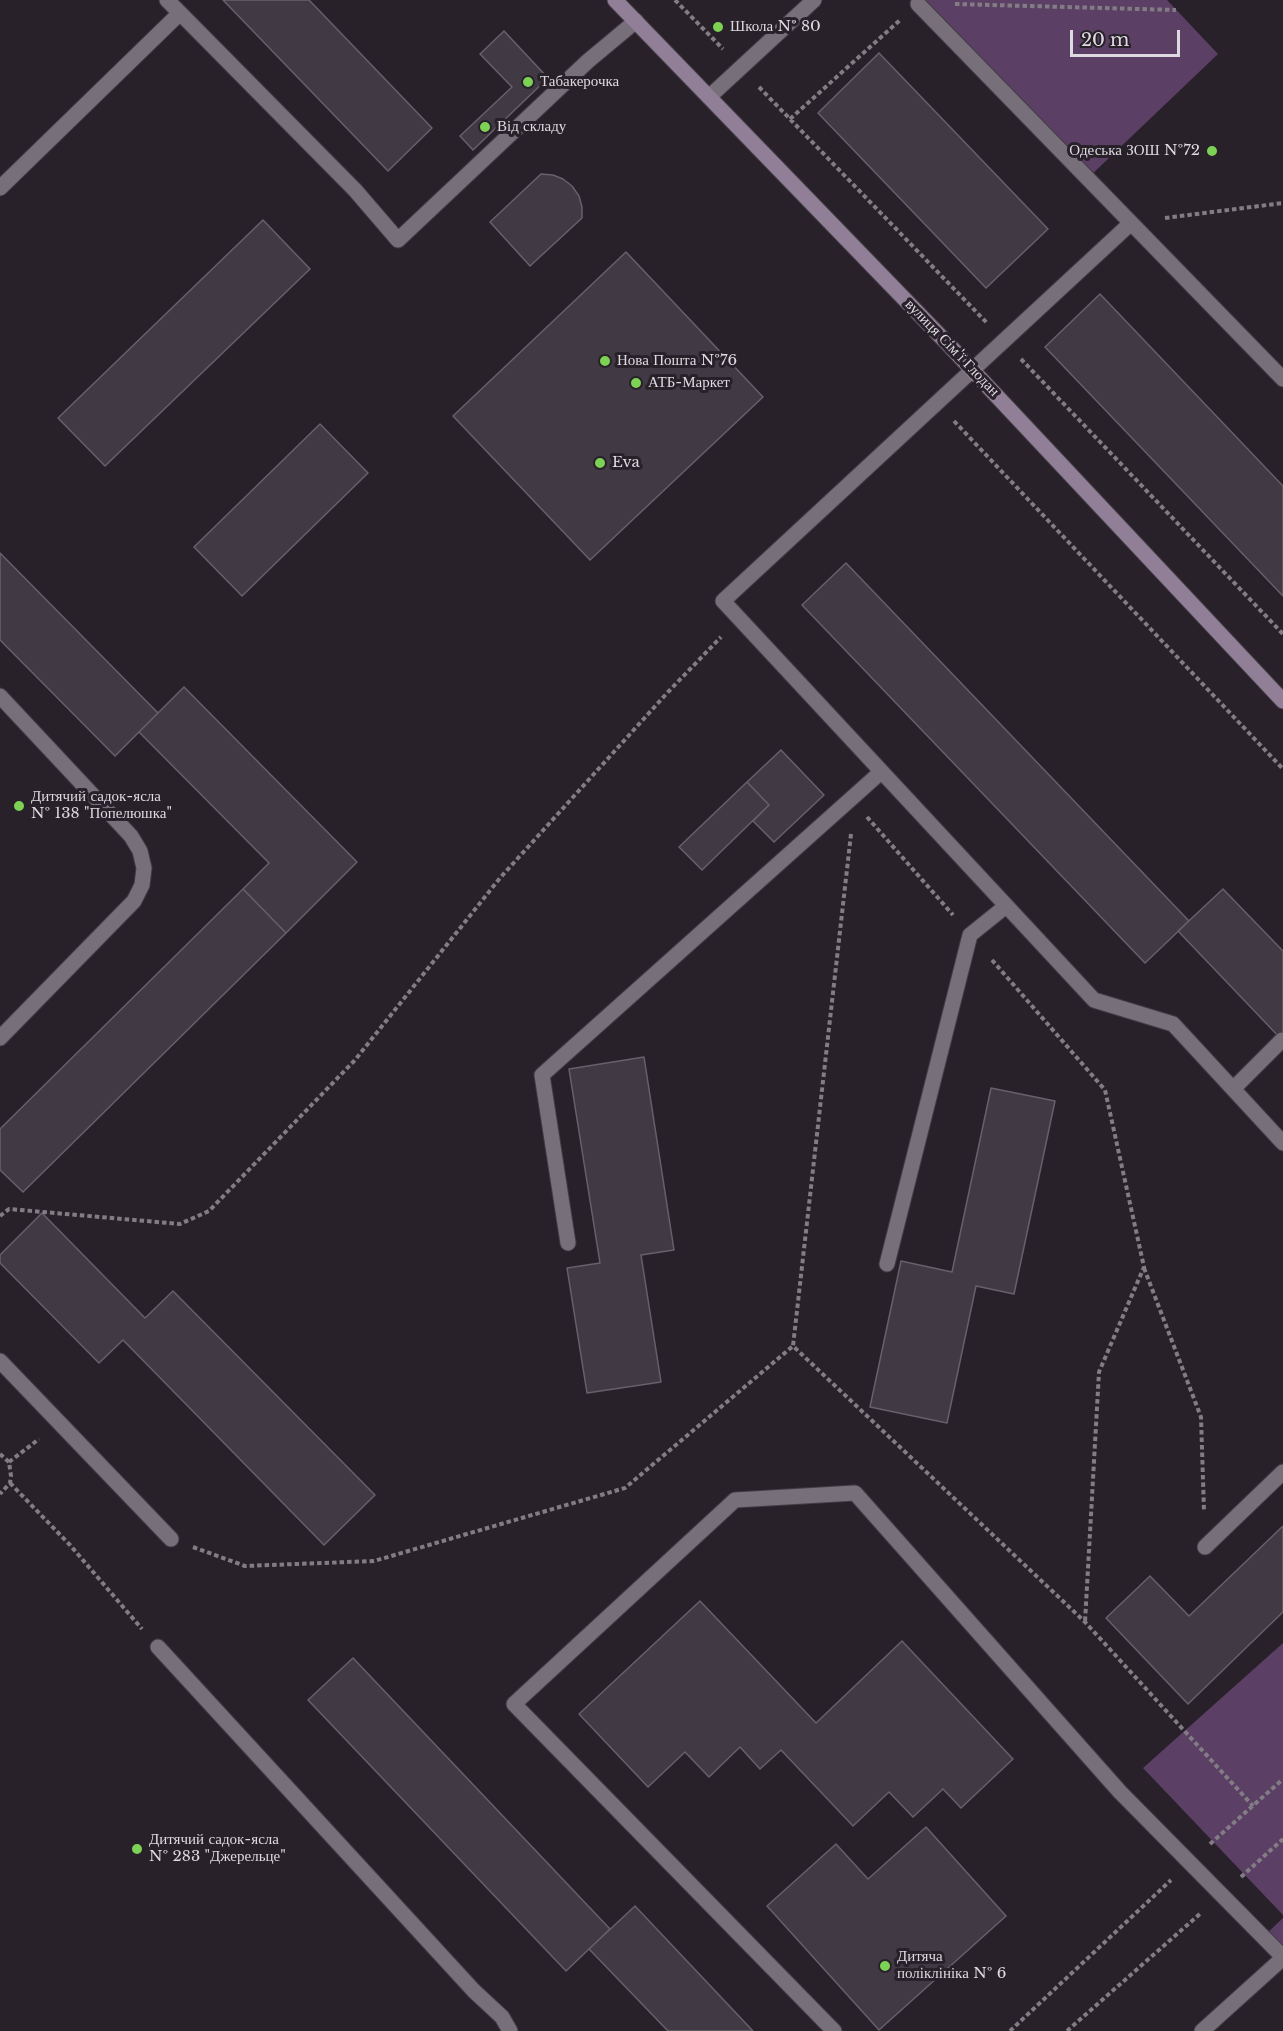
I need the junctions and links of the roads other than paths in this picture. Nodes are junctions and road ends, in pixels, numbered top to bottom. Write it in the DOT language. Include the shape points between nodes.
graph roads {
  1 [pos="167,0"];
  2 [pos="615,0"];
  3 [pos="814,0"];
  4 [pos="918,3"];
  5 [pos="180,13"];
  6 [pos="636,21"];
  7 [pos="709,97"];
  8 [pos="0,188"];
  9 [pos="1131,223"];
  10 [pos="973,370"];
  11 [pos="1283,379"];
  12 [pos="0,696"];
  13 [pos="1283,701"];
  14 [pos="881,772"];
  15 [pos="1006,906"];
  16 [pos="0,1038"];
  17 [pos="1282,1040"];
  18 [pos="1233,1089"];
  19 [pos="1283,1143"];
  20 [pos="568,1243"];
  21 [pos="887,1264"];
  22 [pos="0,1361"];
  23 [pos="1283,1472"];
  24 [pos="171,1539"];
  25 [pos="1205,1547"];
  26 [pos="158,1647"];
  27 [pos="1283,1957"];
  28 [pos="510,2031"];
  29 [pos="834,2031"];
  30 [pos="1202,2031"];
  1 -- 5 [label="lane"];
  2 -- 6 [label="street, вулиця Сім'ї Глодан"];
  3 -- 7 [label="lane"];
  4 -- 9 [label="lane"];
  5 -- 6 [label="lane" via="355,190 398,240 588,61"];
  5 -- 8 [label="lane"];
  6 -- 7 [label="street, вулиця Сім'ї Глодан"];
  7 -- 10 [label="street, вулиця Сім'ї Глодан"];
  9 -- 10 [label="lane"];
  9 -- 11 [label="lane"];
  10 -- 13 [label="street, вулиця Сім'ї Глодан"];
  10 -- 14 [label="lane" via="723,601"];
  12 -- 16 [label="lane" via="131,836 140,850 144,868 142,885 129,907"];
  14 -- 15 [label="lane"];
  14 -- 20 [label="lane" via="542,1075"];
  15 -- 18 [label="lane" via="1094,1000 1173,1024"];
  15 -- 21 [label="lane" via="970,935"];
  17 -- 18 [label="lane"];
  18 -- 19 [label="lane"];
  22 -- 24 [label="lane"];
  23 -- 25 [label="lane"];
  26 -- 28 [label="lane" via="502,2017"];
  27 -- 29 [label="lane" via="1120,1792 855,1493 735,1500 514,1704"];
  27 -- 30 [label="lane"];
}
